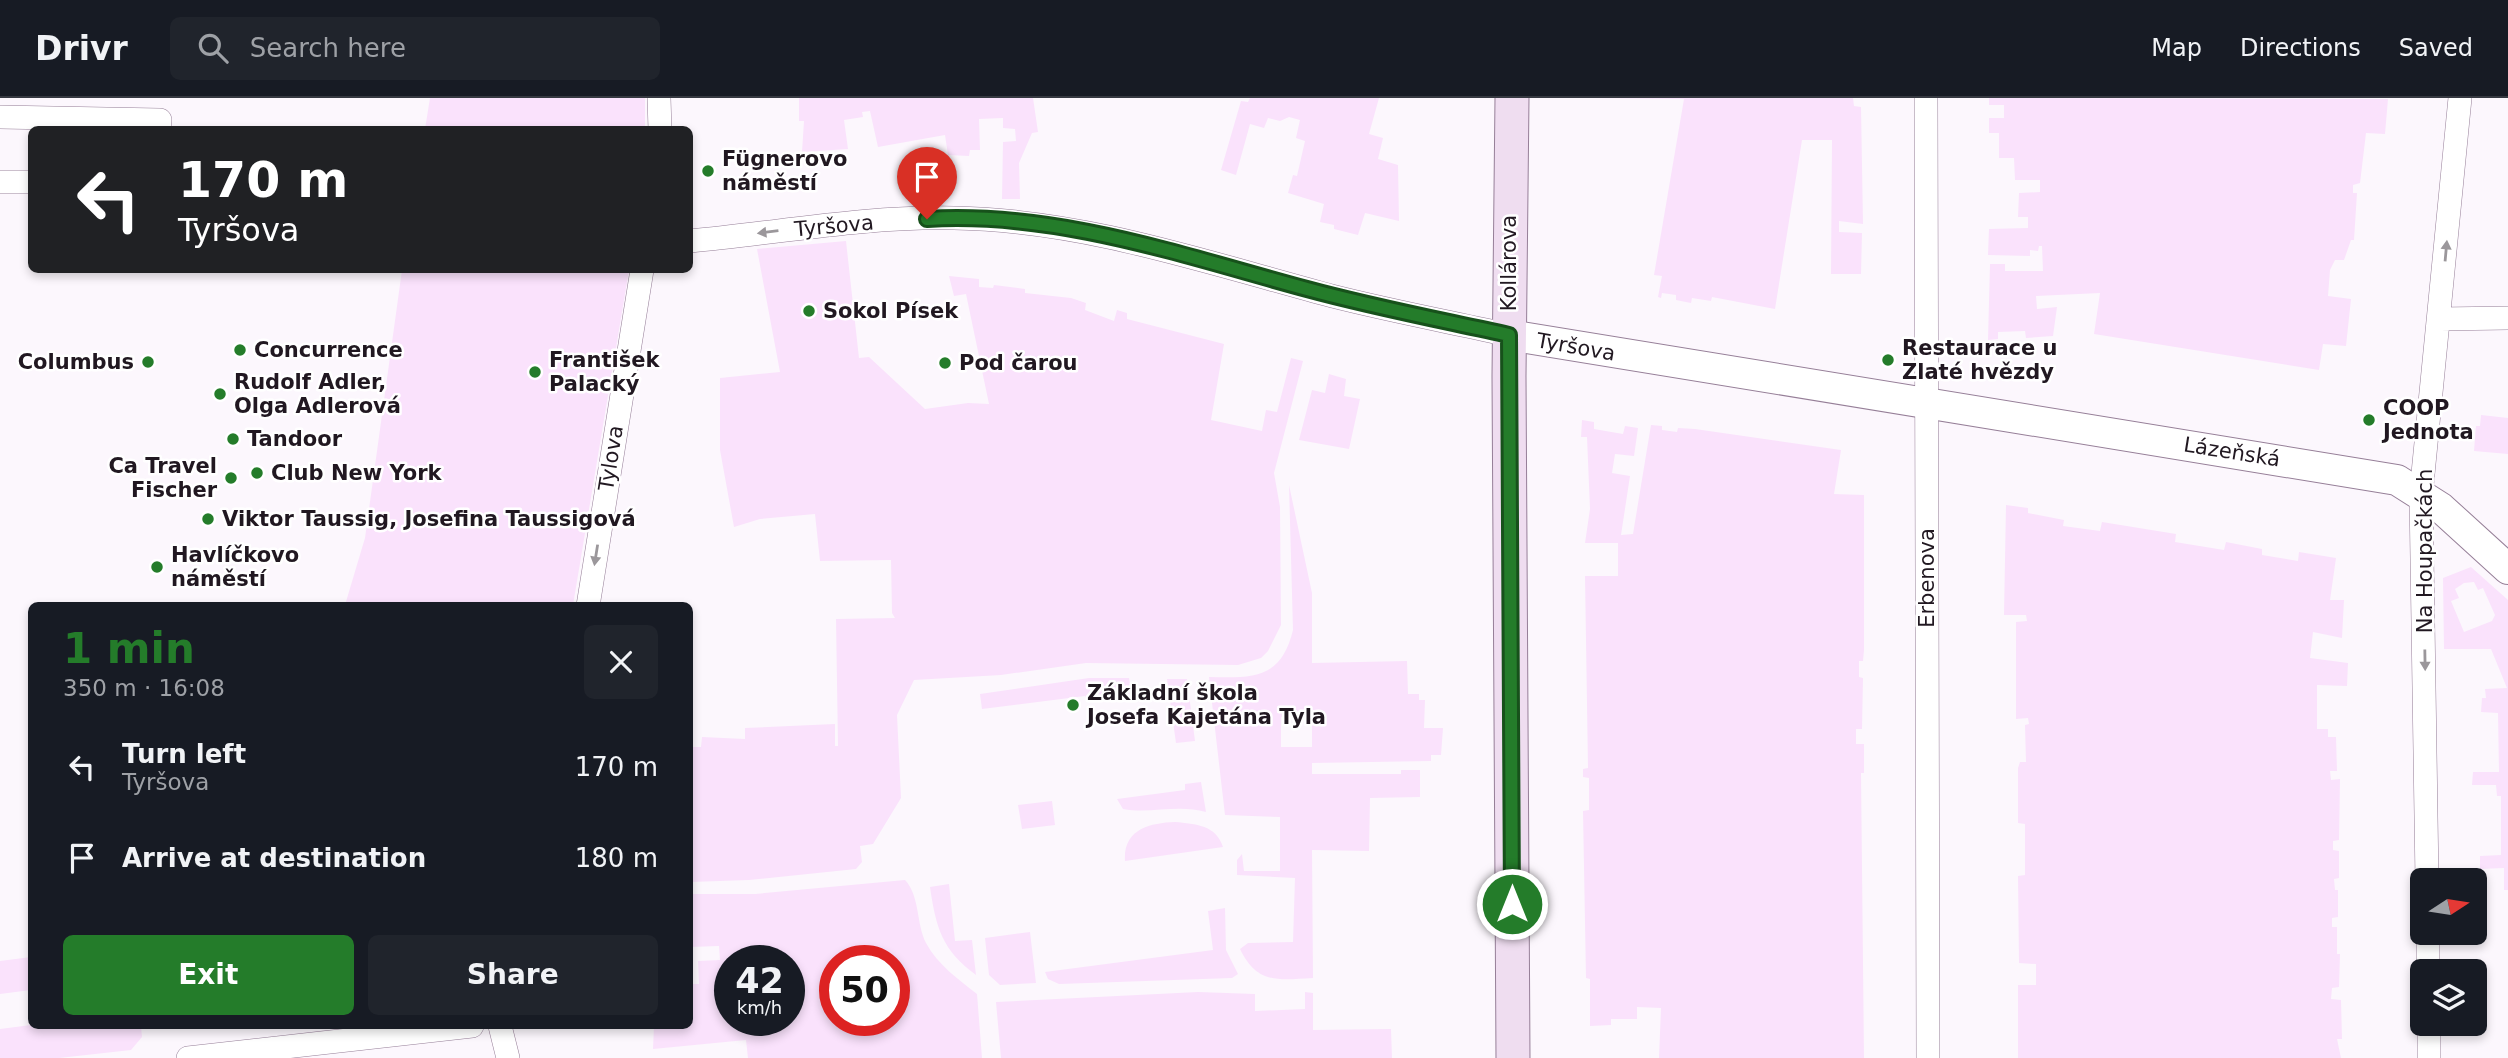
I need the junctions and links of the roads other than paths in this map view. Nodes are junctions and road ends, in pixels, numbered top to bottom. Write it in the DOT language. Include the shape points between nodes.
graph roads {
  1 [pos="659,98"];
  2 [pos="1513,98"];
  3 [pos="1926,98"];
  4 [pos="2460,98"];
  5 [pos="0,117"];
  6 [pos="159,126"];
  7 [pos="660,126"];
  8 [pos="0,182"];
  9 [pos="28,182"];
  10 [pos="693,241"];
  11 [pos="642,273"];
  12 [pos="2508,318"];
  13 [pos="2440,319"];
  14 [pos="1509,335"];
  15 [pos="1927,401"];
  16 [pos="2421,494"];
  17 [pos="2508,569"];
  18 [pos="589,602"];
  19 [pos="2427,868"];
  20 [pos="450,1029"];
  21 [pos="501,1029"];
  22 [pos="2429,1036"];
  23 [pos="267,1054"];
  24 [pos="188,1058"];
  25 [pos="508,1058"];
  26 [pos="1513,1058"];
  27 [pos="1928,1058"];
  28 [pos="2429,1058"];
  1 -- 7 [label="street"];
  2 -- 14 [label="main road, Kollárova"];
  3 -- 15 [label="street, Erbenova"];
  13 -- 4 [label="street, Na Houpačkách, one-way"];
  5 -- 6 [label="street" via="160,120"];
  8 -- 9 [label="street"];
  14 -- 10 [label="street, Tyršova, one-way" via="1335,297 1133,242 1034,224 953,218 823,225"];
  11 -- 18 [label="street, Tylova, one-way"];
  12 -- 13 [label="street"];
  13 -- 16 [label="street, Na Houpačkách"];
  14 -- 15 [label="street, Tyršova"];
  14 -- 26 [label="main road, Kollárova"];
  15 -- 16 [label="street, Lázeňská" via="2397,480"];
  15 -- 27 [label="street, Erbenova"];
  16 -- 17 [label="street, Lázeňská"];
  16 -- 19 [label="street, Na Houpačkách, one-way"];
  20 -- 23 [label="street"];
  21 -- 25 [label="street"];
  22 -- 28 [label="street"];
  23 -- 24 [label="street"];
}
